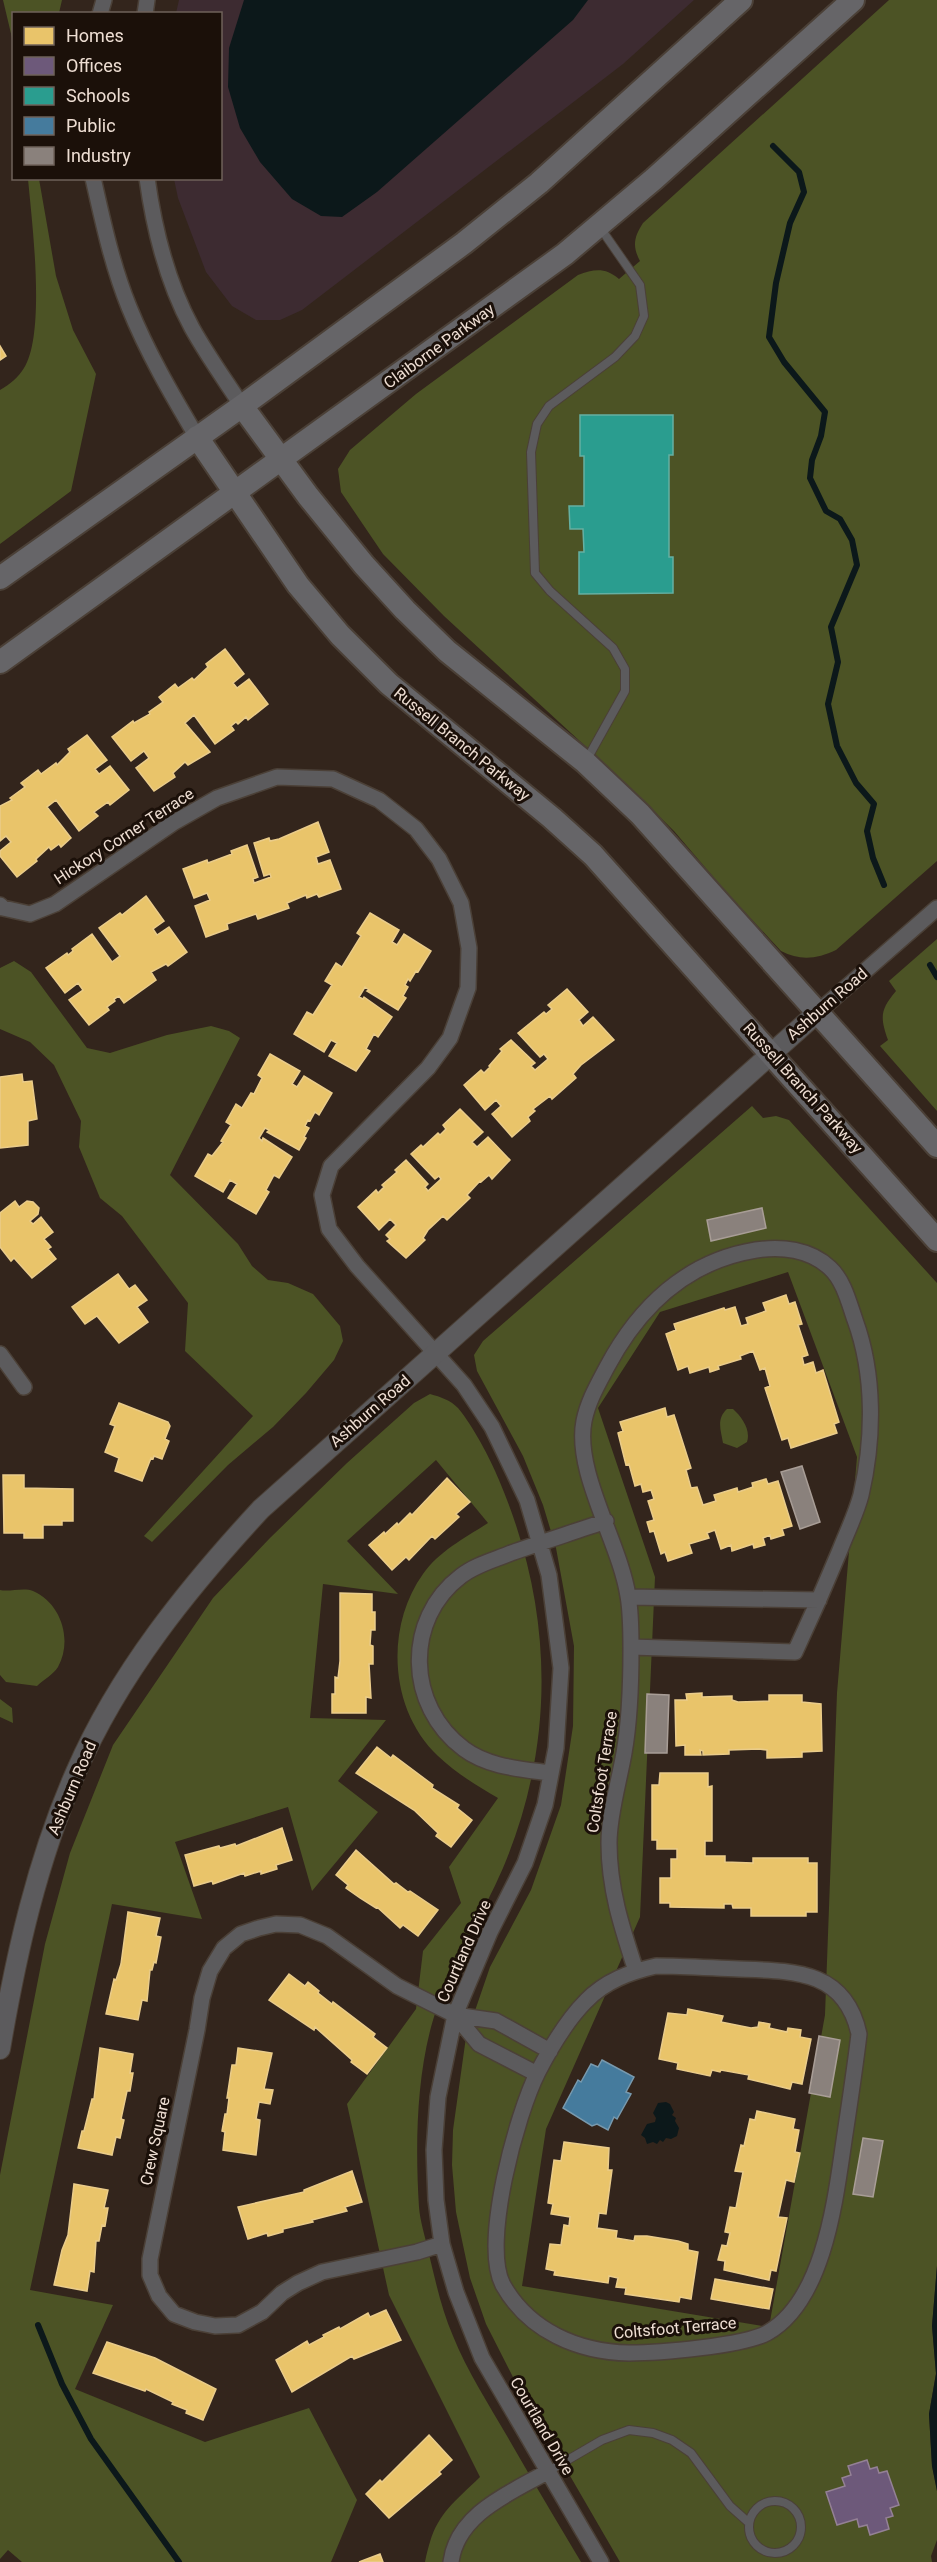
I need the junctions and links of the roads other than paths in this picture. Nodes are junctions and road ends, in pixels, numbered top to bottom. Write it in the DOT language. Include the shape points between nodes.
graph roads {
  1 [pos="741,0"];
  2 [pos="853,0"];
  3 [pos="93,180"];
  4 [pos="147,180"];
  5 [pos="598,225"];
  6 [pos="242,406"];
  7 [pos="197,437"];
  8 [pos="281,461"];
  9 [pos="235,492"];
  10 [pos="0,578"];
  11 [pos="0,662"];
  12 [pos="585,762"];
  13 [pos="0,905"];
  14 [pos="937,908"];
  15 [pos="817,1013"];
  16 [pos="771,1053"];
  17 [pos="937,1146"];
  18 [pos="937,1240"];
  19 [pos="436,1353"];
  20 [pos="0,1354"];
  21 [pos="24,1387"];
  22 [pos="606,1521"];
  23 [pos="540,1543"];
  24 [pos="629,1597"];
  25 [pos="819,1600"];
  26 [pos="631,1647"];
  27 [pos="550,1773"];
  28 [pos="636,1971"];
  29 [pos="455,2014"];
  30 [pos="0,2049"];
  31 [pos="550,2052"];
  32 [pos="537,2074"];
  33 [pos="442,2244"];
  34 [pos="548,2472"];
  35 [pos="748,2522"];
  36 [pos="450,2562"];
  37 [pos="601,2562"];
  1 -- 6 [label="main road" via="539,183"];
  2 -- 5 [label="main road, Claiborne Parkway"];
  3 -- 7 [label="street, Russell Branch Parkway" via="109,248 129,307 156,366"];
  4 -- 6 [label="street" via="152,217 167,268 191,327"];
  5 -- 8 [label="main road, Claiborne Parkway"];
  5 -- 12 [label="lane" via="640,285 644,316 635,336 615,357 549,406 537,424 531,452 535,573 614,648 625,669 626,691"];
  6 -- 7 [label="main road"];
  6 -- 8 [label="main road"];
  7 -- 9 [label="main road, Russell Branch Parkway"];
  7 -- 10 [label="main road"];
  8 -- 9 [label="main road, Claiborne Parkway"];
  8 -- 12 [label="main road" via="405,610 447,651"];
  9 -- 11 [label="main road, Claiborne Parkway"];
  9 -- 16 [label="main road, Russell Branch Parkway" via="298,585 340,635 389,684 593,855"];
  12 -- 15 [label="main road" via="640,814"];
  13 -- 19 [label="street, Hickory Corner Terrace" via="30,914 56,904 208,802 277,777 333,779 379,800 416,829 439,859 461,903 469,948 468,988 450,1038 428,1068 331,1166 322,1195 329,1229"];
  14 -- 15 [label="street, Ashburn Road"];
  15 -- 16 [label="street, Ashburn Road"];
  15 -- 17 [label="main road"];
  16 -- 18 [label="main road, Russell Branch Parkway"];
  16 -- 19 [label="street, Ashburn Road"];
  19 -- 23 [label="street, Courtland Drive" via="464,1385 492,1427 527,1500"];
  19 -- 30 [label="street, Ashburn Road" via="261,1509 204,1570 141,1655 95,1732 58,1817 38,1876"];
  20 -- 21 [label="street"];
  22 -- 23 [label="street"];
  22 -- 24 [label="street, Coltsfoot Terrace"];
  22 -- 25 [label="street, Coltsfoot Terrace" via="581,1444 584,1418 595,1390 634,1322 674,1285 727,1257 770,1248 793,1249 830,1268 843,1286 859,1331 870,1410 861,1496"];
  23 -- 27 [label="street, Courtland Drive" via="555,1608 561,1668 556,1748"];
  23 -- 27 [label="street" via="482,1564 442,1593 420,1638 418,1663 421,1685 434,1714 464,1749 504,1766"];
  24 -- 25 [label="street"];
  24 -- 26 [label="street, Coltsfoot Terrace"];
  25 -- 26 [label="street, Coltsfoot Terrace" via="795,1652"];
  26 -- 28 [label="street, Coltsfoot Terrace" via="630,1711 609,1840 612,1890"];
  27 -- 29 [label="street, Courtland Drive" via="545,1805 525,1863"];
  28 -- 31 [label="street, Coltsfoot Terrace" via="608,1983 591,1996"];
  28 -- 32 [label="street, Coltsfoot Terrace" via="674,1966 798,1973 816,1978 838,1992 855,2017 859,2034 832,2216 808,2285 781,2323 766,2333 729,2343 635,2353 564,2341 528,2317 502,2284 495,2246 517,2130"];
  29 -- 31 [label="street" via="496,2021"];
  29 -- 32 [label="street" via="479,2044"];
  29 -- 33 [label="street, Courtland Drive" via="438,2097 434,2150"];
  29 -- 33 [label="street, Crew Square" via="397,1986 327,1936 300,1925 259,1928 241,1934 224,1948 210,1971 202,1998 154,2235 150,2275 159,2296 174,2314 205,2324 238,2325 262,2312 282,2293 322,2272"];
  31 -- 32 [label="street, Coltsfoot Terrace"];
  33 -- 34 [label="street, Courtland Drive" via="482,2358"];
  34 -- 35 [label="lane" via="611,2436 629,2430 653,2433 691,2453 730,2506"];
  34 -- 36 [label="street" via="478,2514 464,2527"];
  34 -- 37 [label="street, Courtland Drive"];
  35 -- 35 [label="lane" via="748,2534 754,2545 765,2552 779,2553 791,2548 801,2532 797,2512 779,2500 766,2501 754,2509"];
}
